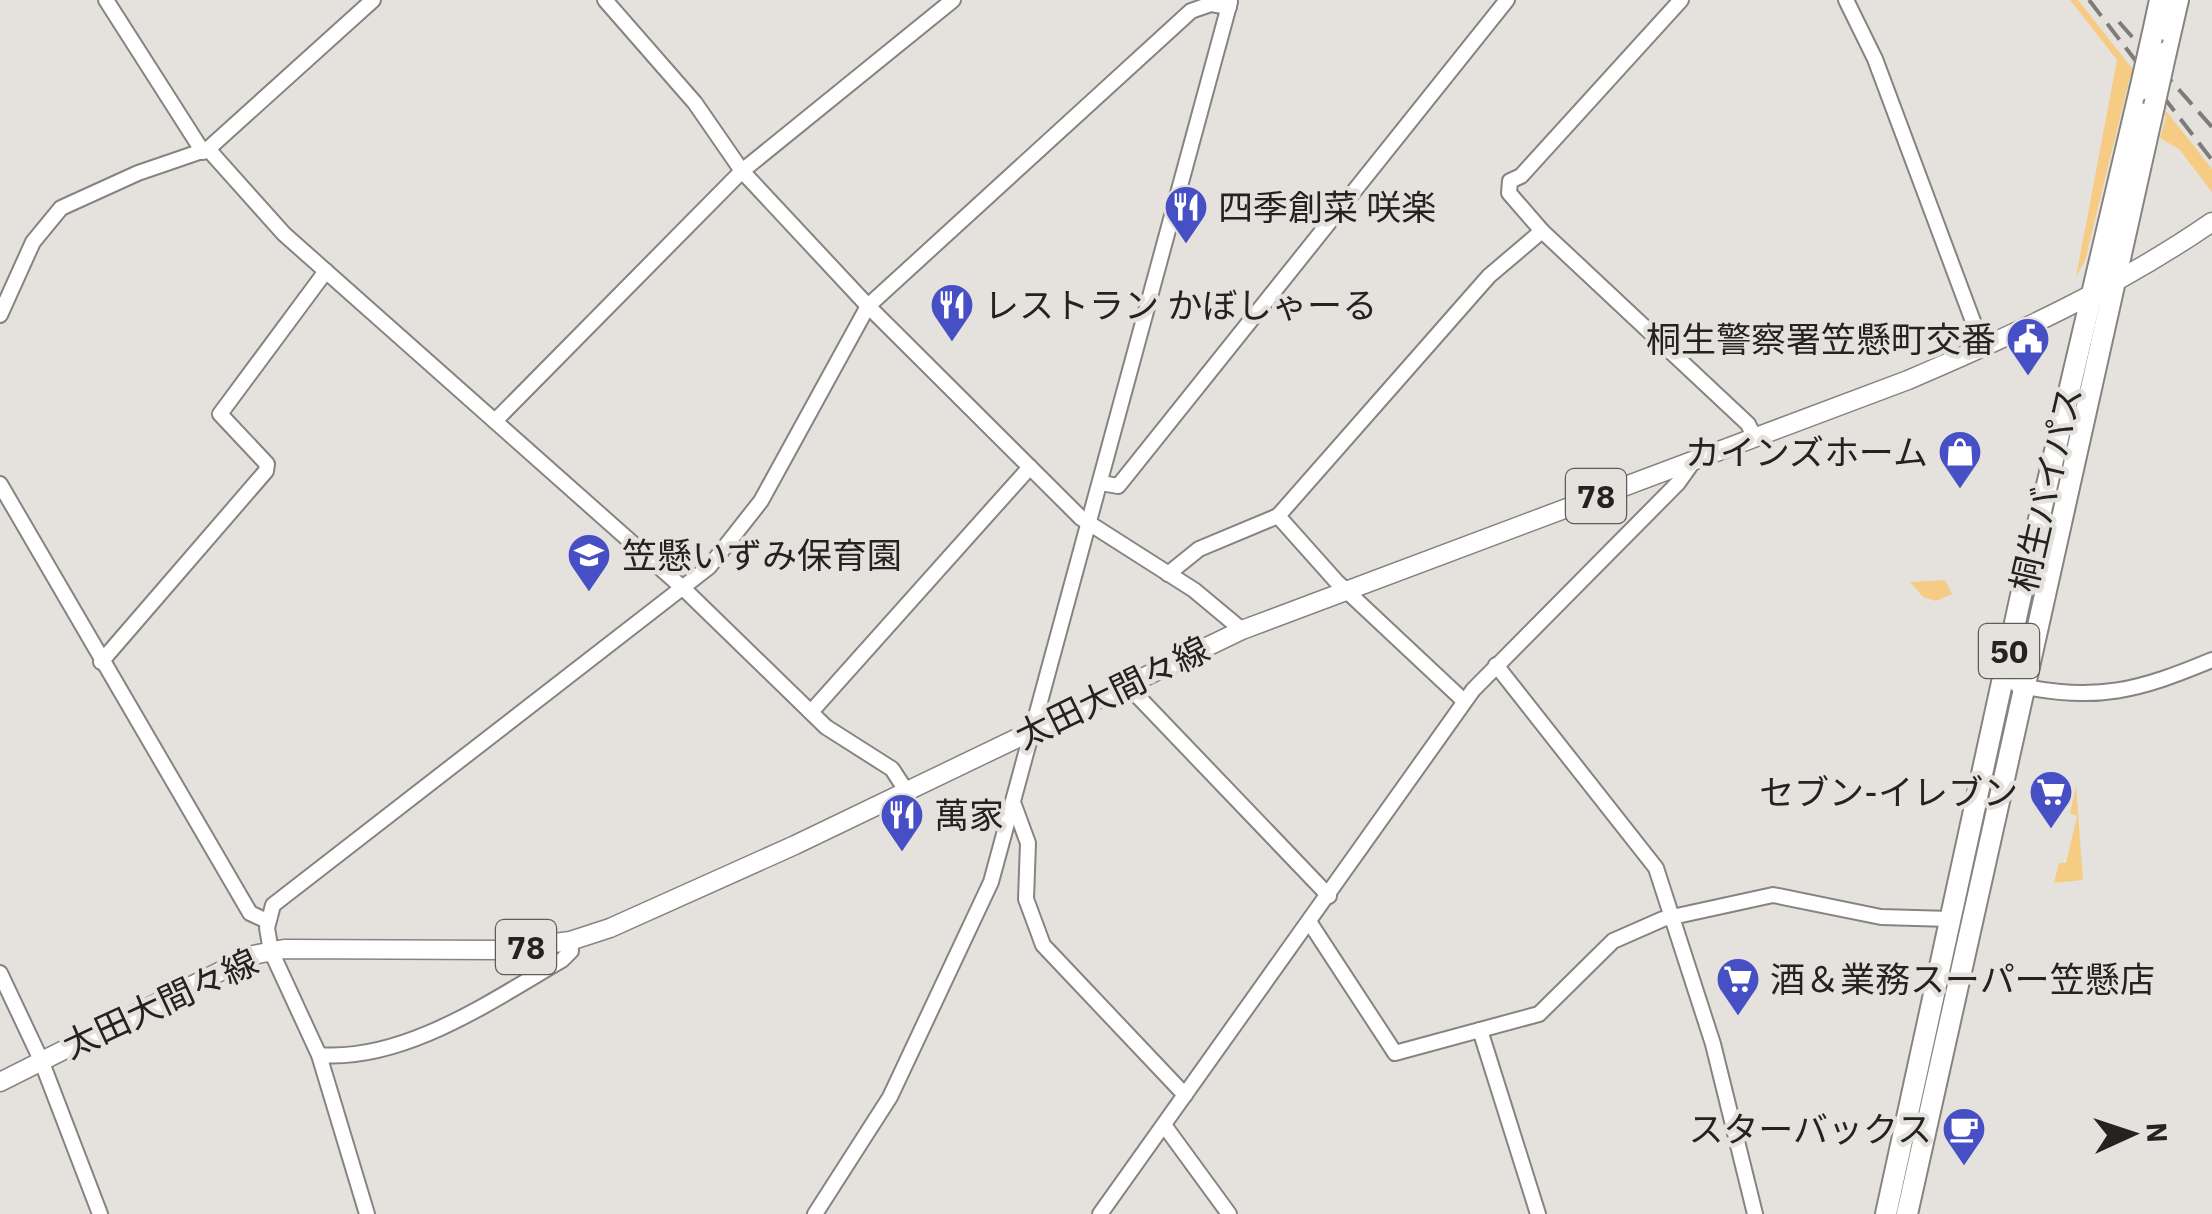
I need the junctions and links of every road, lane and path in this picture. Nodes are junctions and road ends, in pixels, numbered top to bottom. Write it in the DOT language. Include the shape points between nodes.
graph roads {
  1 [pos="106,0"];
  2 [pos="373,0"];
  3 [pos="605,0"];
  4 [pos="953,0"];
  5 [pos="1507,0"];
  6 [pos="1682,0"];
  7 [pos="1846,0"];
  8 [pos="2160,0"];
  9 [pos="2178,0"];
  10 [pos="1229,3"];
  11 [pos="2159,44"];
  12 [pos="206,150"];
  13 [pos="742,172"];
  14 [pos="2212,222"];
  15 [pos="1542,231"];
  16 [pos="326,270"];
  17 [pos="2116,280"];
  18 [pos="2092,293"];
  19 [pos="868,306"];
  20 [pos="0,315"];
  21 [pos="1983,348"];
  22 [pos="495,421"];
  23 [pos="1754,436"];
  24 [pos="1695,459"];
  25 [pos="1030,467"];
  26 [pos="1101,483"];
  27 [pos="0,484"];
  28 [pos="1278,516"];
  29 [pos="1089,525"];
  30 [pos="1168,574"];
  31 [pos="684,589"];
  32 [pos="1347,589"];
  33 [pos="1242,630"];
  34 [pos="2212,660"];
  35 [pos="101,662"];
  36 [pos="1496,665"];
  37 [pos="2002,682"];
  38 [pos="1126,684"];
  39 [pos="2024,687"];
  40 [pos="1464,702"];
  41 [pos="811,712"];
  42 [pos="1036,728"];
  43 [pos="907,792"];
  44 [pos="1014,805"];
  45 [pos="1329,896"];
  46 [pos="1672,917"];
  47 [pos="1950,919"];
  48 [pos="267,921"];
  49 [pos="1310,923"];
  50 [pos="570,940"];
  51 [pos="271,951"];
  52 [pos="0,973"];
  53 [pos="1480,1030"];
  54 [pos="319,1055"];
  55 [pos="41,1060"];
  56 [pos="0,1082"];
  57 [pos="1186,1095"];
  58 [pos="1164,1126"];
  59 [pos="100,1214"];
  60 [pos="367,1214"];
  61 [pos="815,1214"];
  62 [pos="1100,1214"];
  63 [pos="1228,1214"];
  64 [pos="1538,1214"];
  65 [pos="1755,1214"];
  66 [pos="1886,1214"];
  67 [pos="1906,1214"];
  1 -- 12 [label="street"];
  2 -- 12 [label="street"];
  3 -- 13 [label="street" via="694,103"];
  4 -- 13 [label="street"];
  5 -- 26 [label="street" via="1123,480 1113,487"];
  6 -- 15 [label="street" via="1510,181 1510,198"];
  7 -- 21 [label="street" via="1875,58"];
  8 -- 11 [label="highway, 桐生バイパス / 50"];
  9 -- 11 [label="highway, 桐生バイパス / 50"];
  10 -- 19 [label="street" via="1191,11"];
  10 -- 26 [label="street"];
  11 -- 17 [label="highway, 桐生バイパス / 50, bridge" via="2154,106"];
  11 -- 18 [label="highway, 桐生バイパス / 50, bridge" via="2140,90"];
  12 -- 16 [label="street"];
  12 -- 20 [label="street" via="61,208 33,242"];
  13 -- 19 [label="street"];
  13 -- 22 [label="street"];
  14 -- 17 [label="main road, 太田大間々線 / 78"];
  15 -- 23 [label="street"];
  15 -- 28 [label="street" via="1489,276"];
  16 -- 22 [label="street"];
  16 -- 35 [label="street" via="220,414 267,464 266,471"];
  17 -- 18 [label="main road, 太田大間々線 / 78"];
  17 -- 39 [label="highway, 桐生バイパス / 50"];
  18 -- 21 [label="main road, 太田大間々線 / 78"];
  18 -- 37 [label="highway, 桐生バイパス / 50"];
  19 -- 25 [label="street"];
  19 -- 31 [label="street" via="761,501 722,555"];
  21 -- 23 [label="main road, 太田大間々線 / 78"];
  22 -- 31 [label="street"];
  23 -- 24 [label="main road, 太田大間々線 / 78"];
  24 -- 32 [label="main road, 太田大間々線 / 78"];
  24 -- 36 [label="street"];
  25 -- 29 [label="street"];
  25 -- 41 [label="street"];
  26 -- 29 [label="street"];
  27 -- 35 [label="street"];
  28 -- 30 [label="street" via="1199,549"];
  28 -- 32 [label="street"];
  29 -- 30 [label="street"];
  29 -- 42 [label="street"];
  30 -- 33 [label="street"];
  31 -- 41 [label="street"];
  31 -- 48 [label="street" via="273,905"];
  32 -- 33 [label="main road, 太田大間々線 / 78"];
  32 -- 40 [label="street"];
  33 -- 38 [label="main road, 太田大間々線 / 78"];
  34 -- 39 [label="street" via="2113,694"];
  35 -- 48 [label="street" via="250,913"];
  36 -- 40 [label="street"];
  36 -- 46 [label="street" via="1654,862"];
  37 -- 39 [label="street"];
  37 -- 47 [label="highway, 桐生バイパス / 50"];
  38 -- 42 [label="main road, 太田大間々線 / 78"];
  38 -- 45 [label="street"];
  39 -- 67 [label="highway, 桐生バイパス / 50"];
  40 -- 45 [label="street"];
  41 -- 43 [label="street" via="884,763"];
  42 -- 43 [label="main road, 太田大間々線 / 78"];
  42 -- 44 [label="street"];
  43 -- 50 [label="main road, 太田大間々線 / 78" via="610,928"];
  44 -- 57 [label="street" via="1028,843 1026,899 1042,945"];
  44 -- 61 [label="street" via="978,916 916,1044 882,1112"];
  45 -- 49 [label="street"];
  46 -- 47 [label="street" via="1773,895 1881,917"];
  46 -- 53 [label="street" via="1613,941 1539,1014"];
  46 -- 65 [label="street" via="1723,1078"];
  47 -- 66 [label="highway, 桐生バイパス / 50"];
  48 -- 51 [label="street"];
  49 -- 53 [label="street" via="1395,1053"];
  49 -- 57 [label="street"];
  50 -- 51 [label="main road, 太田大間々線 / 78" via="499,950"];
  50 -- 54 [label="street" via="571,951 562,960 456,1018 378,1051"];
  51 -- 54 [label="street"];
  51 -- 55 [label="main road, 太田大間々線 / 78" via="236,961"];
  52 -- 55 [label="street"];
  53 -- 64 [label="street"];
  54 -- 60 [label="street"];
  55 -- 56 [label="main road, 太田大間々線 / 78"];
  55 -- 59 [label="street"];
  57 -- 58 [label="street"];
  58 -- 62 [label="street"];
  58 -- 63 [label="street"];
}
